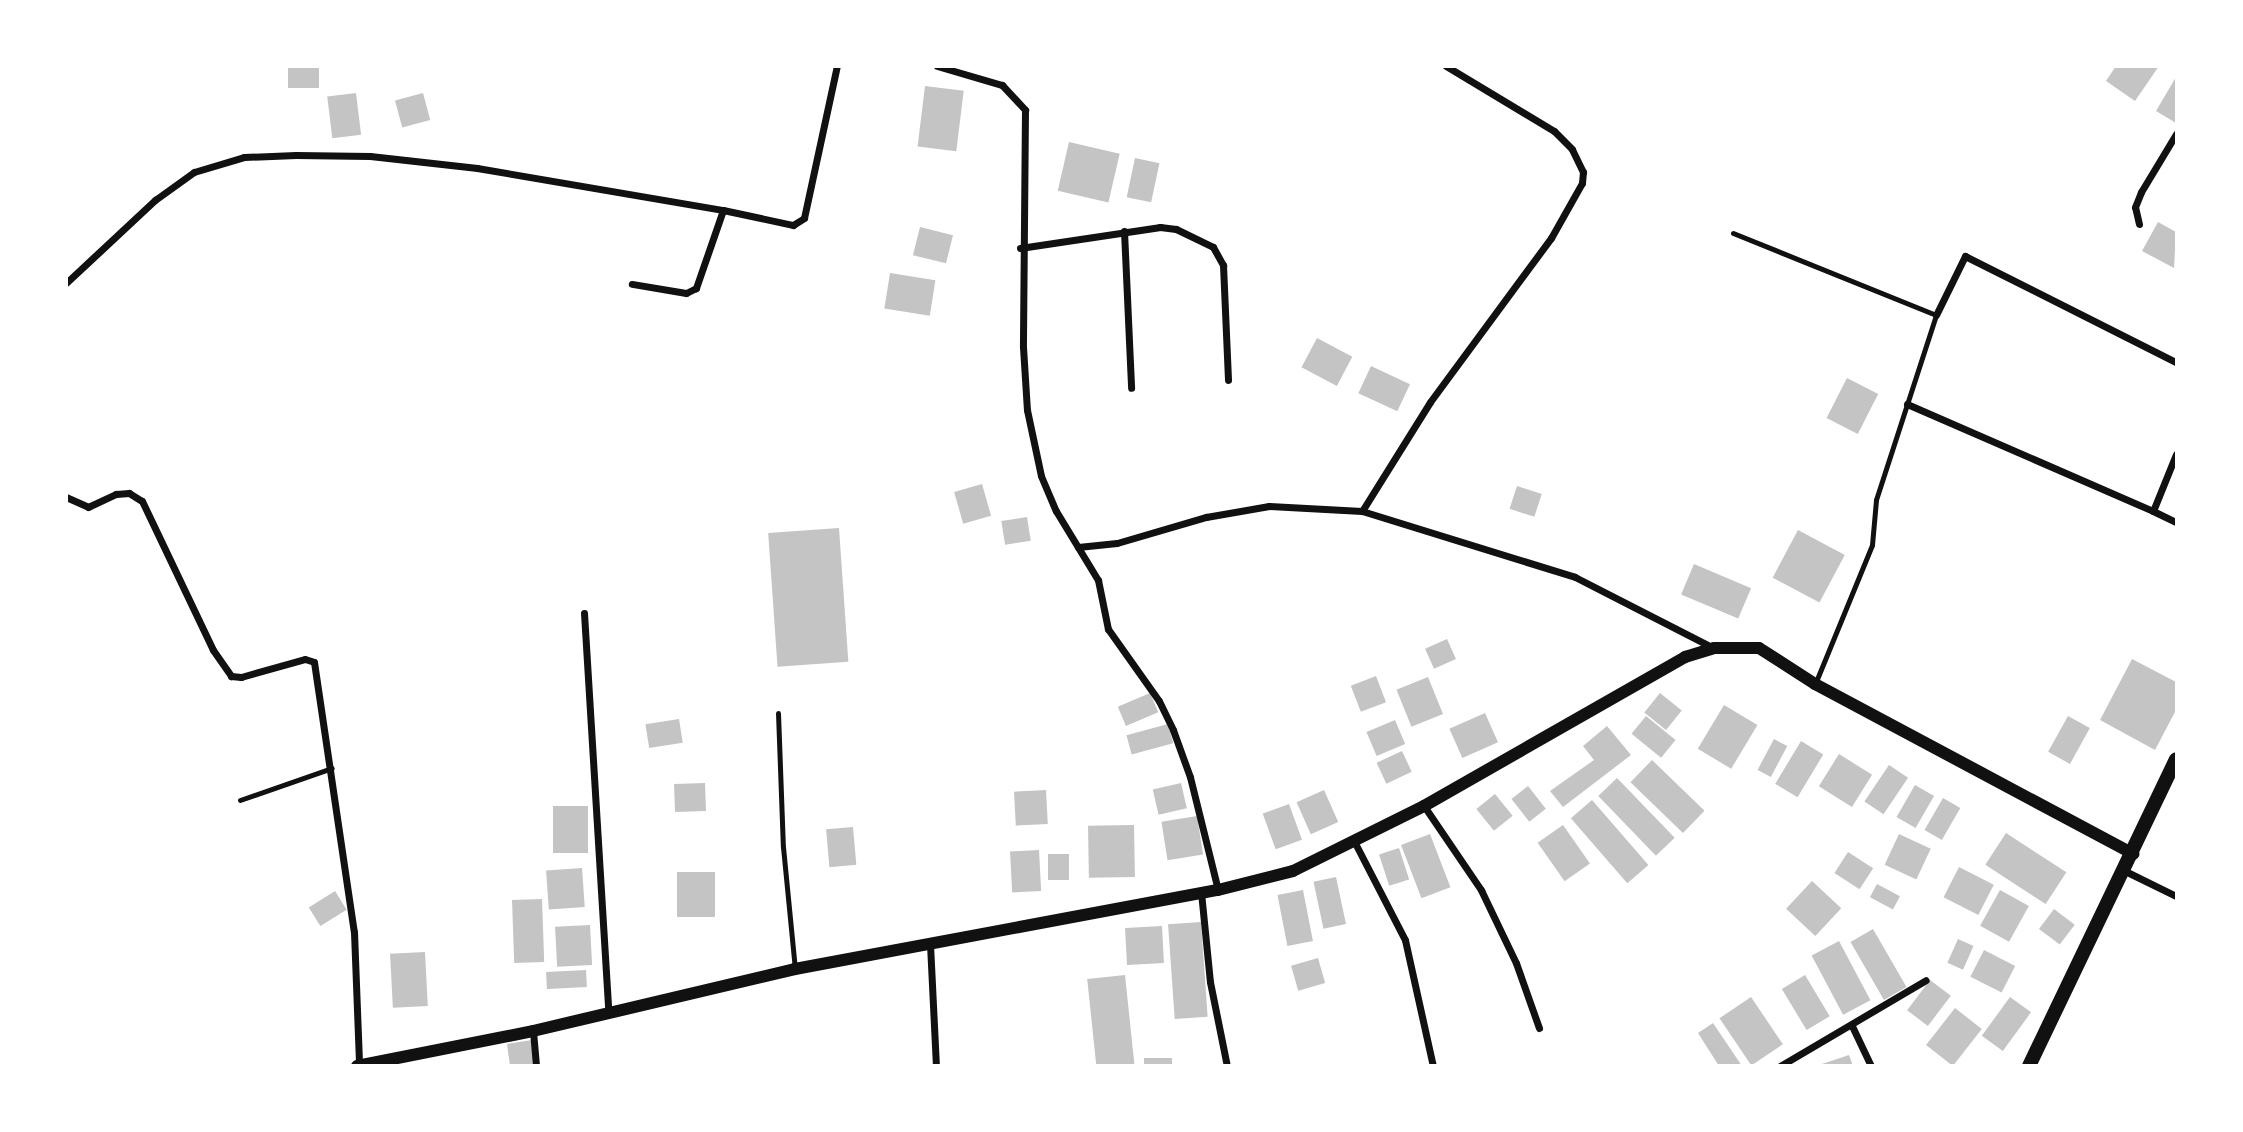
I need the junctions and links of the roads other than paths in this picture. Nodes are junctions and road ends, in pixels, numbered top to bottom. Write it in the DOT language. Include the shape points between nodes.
graph roads {
  1 [pos="837,66"];
  2 [pos="937,66"];
  3 [pos="1446,66"];
  4 [pos="2176,134"];
  5 [pos="723,210"];
  6 [pos="2139,224"];
  7 [pos="1124,231"];
  8 [pos="1733,233"];
  9 [pos="1020,248"];
  10 [pos="66,283"];
  11 [pos="632,284"];
  12 [pos="1936,315"];
  13 [pos="2176,362"];
  14 [pos="1228,380"];
  15 [pos="1131,388"];
  16 [pos="1907,404"];
  17 [pos="2176,454"];
  18 [pos="66,497"];
  19 [pos="1362,511"];
  20 [pos="2153,511"];
  21 [pos="2176,522"];
  22 [pos="1078,547"];
  23 [pos="584,613"];
  24 [pos="1714,648"];
  25 [pos="1815,684"];
  26 [pos="778,713"];
  27 [pos="2176,759"];
  28 [pos="332,768"];
  29 [pos="240,800"];
  30 [pos="1424,806"];
  31 [pos="1355,843"];
  32 [pos="2133,854"];
  33 [pos="2124,871"];
  34 [pos="1218,890"];
  35 [pos="1201,892"];
  36 [pos="2176,896"];
  37 [pos="930,944"];
  38 [pos="795,969"];
  39 [pos="1926,980"];
  40 [pos="608,1010"];
  41 [pos="1852,1026"];
  42 [pos="1539,1028"];
  43 [pos="533,1031"];
  44 [pos="358,1065"];
  45 [pos="536,1066"];
  46 [pos="936,1066"];
  47 [pos="1227,1066"];
  48 [pos="1433,1066"];
  49 [pos="1780,1066"];
  50 [pos="1871,1066"];
  51 [pos="2029,1066"];
  1 -- 5 [label="street" via="804,218 793,225"];
  2 -- 9 [label="street" via="1002,85 1025,110"];
  3 -- 19 [label="street" via="1554,131 1572,149 1583,172 1582,183 1550,238 1437,392"];
  4 -- 6 [label="street" via="2141,192 2135,207"];
  5 -- 10 [label="street" via="477,168 383,157 244,157 194,172 155,200"];
  5 -- 11 [label="street" via="696,288 686,293"];
  7 -- 9 [label="street"];
  7 -- 14 [label="street" via="1176,229 1213,247 1223,265"];
  7 -- 15 [label="street"];
  8 -- 12 [label="lane"];
  9 -- 22 [label="street" via="1027,410 1041,476"];
  12 -- 13 [label="street" via="1965,256"];
  12 -- 16 [label="lane"];
  16 -- 20 [label="street"];
  16 -- 25 [label="lane" via="1876,500 1872,545"];
  17 -- 20 [label="street"];
  18 -- 28 [label="street" via="77,506 88,507 117,494 129,493 142,500 231,676 304,659 314,662"];
  19 -- 22 [label="street" via="1269,506 1206,517 1118,543"];
  19 -- 24 [label="street" via="1575,577"];
  20 -- 21 [label="street"];
  22 -- 34 [label="street" via="1098,580 1108,629 1159,701 1173,730 1190,777"];
  23 -- 40 [label="street"];
  24 -- 25 [label="street" via="1759,648"];
  24 -- 30 [label="street" via="1685,657"];
  25 -- 32 [label="street"];
  26 -- 38 [label="lane" via="783,847"];
  27 -- 32 [label="main road"];
  28 -- 29 [label="lane"];
  28 -- 44 [label="street" via="354,932"];
  30 -- 31 [label="street"];
  30 -- 42 [label="street" via="1481,890"];
  31 -- 34 [label="street" via="1293,871"];
  31 -- 48 [label="street" via="1402,929"];
  32 -- 33 [label="main road"];
  33 -- 36 [label="street"];
  33 -- 51 [label="main road"];
  34 -- 35 [label="street"];
  35 -- 37 [label="street"];
  35 -- 47 [label="street" via="1210,982"];
  37 -- 38 [label="street"];
  37 -- 46 [label="street"];
  38 -- 40 [label="street"];
  39 -- 41 [label="street"];
  40 -- 43 [label="street"];
  41 -- 49 [label="street"];
  41 -- 50 [label="street"];
  43 -- 44 [label="street"];
  43 -- 45 [label="street"];
}
